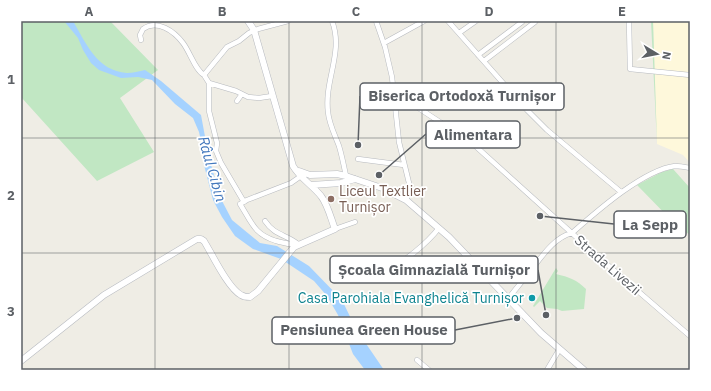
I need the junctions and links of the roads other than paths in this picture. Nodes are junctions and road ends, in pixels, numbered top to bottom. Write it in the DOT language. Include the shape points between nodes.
graph roads {
  1 [pos="248,21"];
  2 [pos="288,21"];
  3 [pos="332,21"];
  4 [pos="376,21"];
  5 [pos="424,21"];
  6 [pos="448,21"];
  7 [pos="476,21"];
  8 [pos="629,21"];
  9 [pos="522,22"];
  10 [pos="535,22"];
  11 [pos="254,30"];
  12 [pos="459,34"];
  13 [pos="141,40"];
  14 [pos="384,43"];
  15 [pos="478,55"];
  16 [pos="484,61"];
  17 [pos="690,74"];
  18 [pos="204,75"];
  19 [pos="209,83"];
  20 [pos="394,92"];
  21 [pos="242,94"];
  22 [pos="272,96"];
  23 [pos="237,101"];
  24 [pos="358,159"];
  25 [pos="404,165"];
  26 [pos="690,168"];
  27 [pos="296,170"];
  28 [pos="301,176"];
  29 [pos="346,176"];
  30 [pos="355,179"];
  31 [pos="324,184"];
  32 [pos="311,185"];
  33 [pos="621,192"];
  34 [pos="322,197"];
  35 [pos="406,200"];
  36 [pos="242,203"];
  37 [pos="265,221"];
  38 [pos="355,222"];
  39 [pos="439,228"];
  40 [pos="335,229"];
  41 [pos="274,231"];
  42 [pos="572,233"];
  43 [pos="271,239"];
  44 [pos="298,244"];
  45 [pos="387,272"];
  46 [pos="508,299"];
  47 [pos="690,336"];
  48 [pos="559,350"];
  49 [pos="417,360"];
  50 [pos="21,361"];
  51 [pos="429,370"];
  52 [pos="547,370"];
  53 [pos="584,370"];
  1 -- 11 [label="street"];
  2 -- 11 [label="street"];
  3 -- 29 [label="street" via="337,41 328,112"];
  4 -- 14 [label="street"];
  5 -- 14 [label="street"];
  6 -- 12 [label="street"];
  7 -- 12 [label="street"];
  8 -- 17 [label="street" via="630,69"];
  9 -- 15 [label="street"];
  10 -- 16 [label="street"];
  11 -- 18 [label="street" via="227,47"];
  11 -- 22 [label="street"];
  12 -- 15 [label="street"];
  13 -- 18 [label="street" via="141,31 146,27 162,26 183,42"];
  14 -- 20 [label="street"];
  15 -- 16 [label="street"];
  16 -- 33 [label="street" via="532,115"];
  18 -- 19 [label="street"];
  19 -- 21 [label="street"];
  19 -- 36 [label="street" via="208,111 217,143 216,151"];
  20 -- 25 [label="street"];
  20 -- 42 [label="street, Strada Livezii" via="472,143"];
  21 -- 22 [label="street" via="259,98"];
  21 -- 23 [label="street"];
  22 -- 27 [label="street"];
  24 -- 25 [label="street"];
  25 -- 35 [label="street" via="410,187"];
  26 -- 33 [label="street" via="678,166 664,169"];
  27 -- 28 [label="street"];
  27 -- 29 [label="street" via="310,175"];
  28 -- 32 [label="street"];
  28 -- 36 [label="street" via="294,182"];
  29 -- 30 [label="street"];
  30 -- 31 [label="street"];
  30 -- 35 [label="street"];
  31 -- 32 [label="street"];
  31 -- 34 [label="street" via="321,190"];
  32 -- 34 [label="street"];
  33 -- 42 [label="street"];
  34 -- 40 [label="street"];
  35 -- 39 [label="street"];
  36 -- 43 [label="street" via="260,233"];
  37 -- 41 [label="street"];
  38 -- 40 [label="street"];
  39 -- 45 [label="street" via="420,248"];
  39 -- 46 [label="street"];
  40 -- 44 [label="street"];
  41 -- 43 [label="street"];
  41 -- 44 [label="street"];
  42 -- 46 [label="street" via="561,237 545,253"];
  42 -- 47 [label="street, Strada Livezii"];
  43 -- 44 [label="street"];
  44 -- 50 [label="street" via="290,250 253,295 244,297 230,285 204,241 197,239 104,295"];
  46 -- 48 [label="street"];
  48 -- 52 [label="street"];
  48 -- 53 [label="street"];
  49 -- 51 [label="street"];
}
